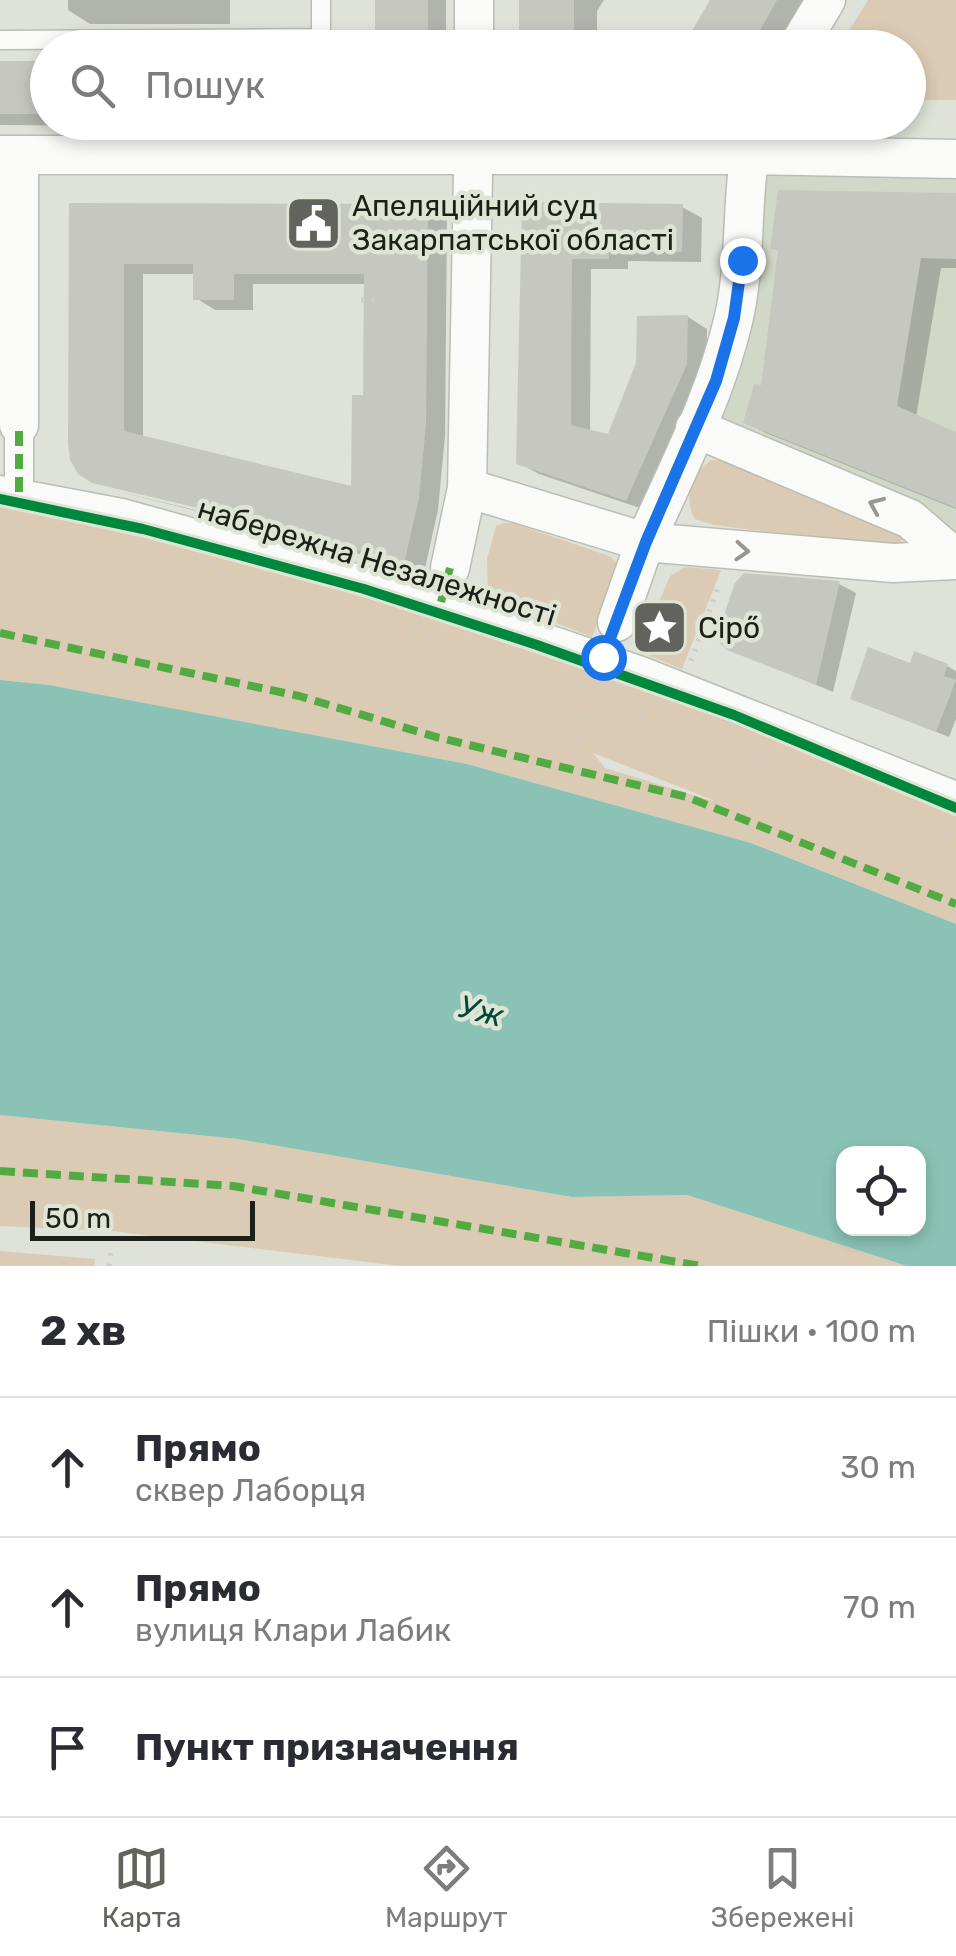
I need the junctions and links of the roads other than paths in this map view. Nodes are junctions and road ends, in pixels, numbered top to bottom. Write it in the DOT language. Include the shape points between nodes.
graph roads {
  1 [pos="321,0"];
  2 [pos="474,0"];
  3 [pos="826,0"];
  4 [pos="321,30"];
  5 [pos="474,30"];
  6 [pos="808,30"];
  7 [pos="0,40"];
  8 [pos="30,41"];
  9 [pos="216,140"];
  10 [pos="474,140"];
  11 [pos="752,140"];
  12 [pos="762,140"];
  13 [pos="10,155"];
  14 [pos="956,159"];
  15 [pos="19,425"];
  16 [pos="695,428"];
  17 [pos="467,488"];
  18 [pos="9,491"];
  19 [pos="646,542"];
  20 [pos="956,560"];
  21 [pos="446,585"];
  22 [pos="617,622"];
  23 [pos="603,657"];
  24 [pos="956,796"];
  1 -- 4 [label="lane"];
  2 -- 5 [label="street"];
  3 -- 6 [label="street"];
  7 -- 8 [label="lane"];
  9 -- 13 [label="street"];
  10 -- 17 [label="street"];
  11 -- 16 [label="street" via="734,318"];
  12 -- 14 [label="street"];
  13 -- 15 [label="street"];
  15 -- 18 [label="street"];
  16 -- 19 [label="street"];
  20 -- 16 [label="street, one-way" via="910,519"];
  17 -- 19 [label="street"];
  17 -- 21 [label="street"];
  18 -- 21 [label="street, набережна Незалежності"];
  19 -- 20 [label="street, one-way" via="893,563"];
  19 -- 22 [label="street"];
  21 -- 23 [label="street, набережна Незалежності"];
  22 -- 23 [label="street"];
  23 -- 24 [label="street, набережна Незалежності"];
}
